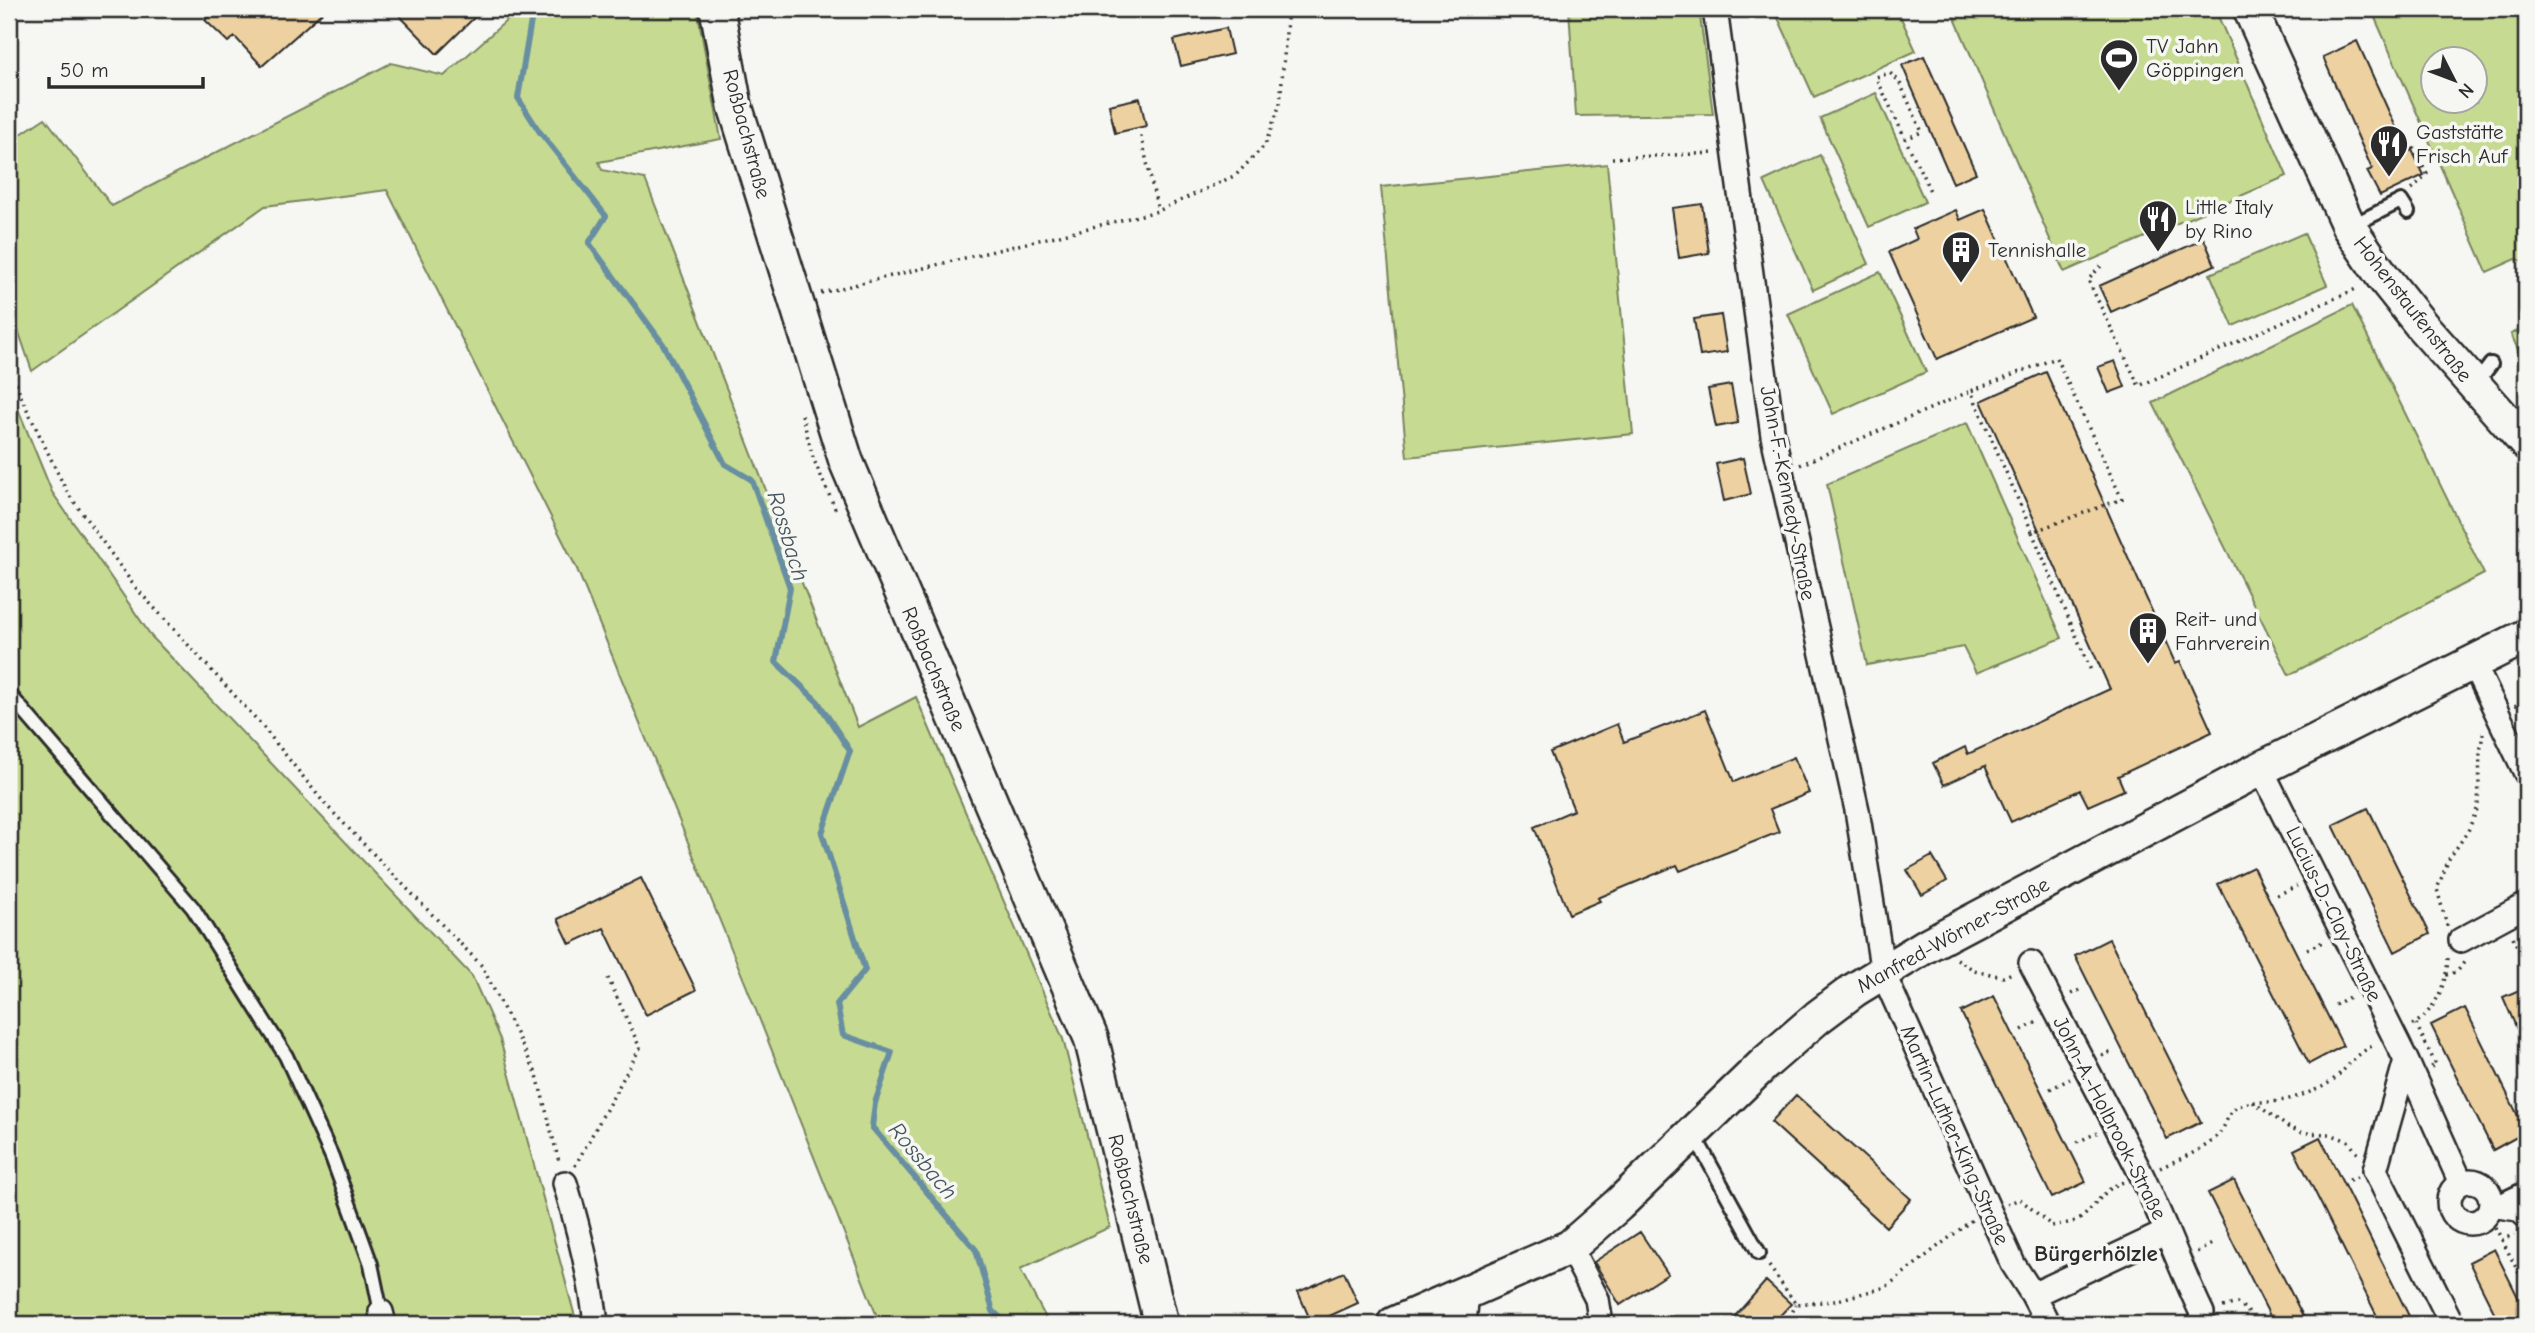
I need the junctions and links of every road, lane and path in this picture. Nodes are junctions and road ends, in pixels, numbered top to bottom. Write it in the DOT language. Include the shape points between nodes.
graph roads {
  1 [pos="717,9"];
  2 [pos="1288,9"];
  3 [pos="1715,9"];
  4 [pos="2250,9"];
  5 [pos="1141,136"];
  6 [pos="1906,139"];
  7 [pos="2413,147"];
  8 [pos="1734,151"];
  9 [pos="1612,159"];
  10 [pos="1931,193"];
  11 [pos="2405,206"];
  12 [pos="1158,211"];
  13 [pos="2349,228"];
  14 [pos="2101,266"];
  15 [pos="2383,277"];
  16 [pos="795,299"];
  17 [pos="9,363"];
  18 [pos="1971,391"];
  19 [pos="2526,443"];
  20 [pos="1781,473"];
  21 [pos="2032,532"];
  22 [pos="2526,636"];
  23 [pos="2474,665"];
  24 [pos="2092,673"];
  25 [pos="9,694"];
  26 [pos="2521,701"];
  27 [pos="2526,712"];
  28 [pos="2500,720"];
  29 [pos="2261,769"];
  30 [pos="2526,773"];
  31 [pos="2526,905"];
  32 [pos="2504,917"];
  33 [pos="1940,938"];
  34 [pos="2452,942"];
  35 [pos="2031,963"];
  36 [pos="2526,967"];
  37 [pos="1884,972"];
  38 [pos="608,978"];
  39 [pos="2416,1023"];
  40 [pos="2394,1035"];
  41 [pos="2406,1060"];
  42 [pos="2436,1065"];
  43 [pos="2251,1101"];
  44 [pos="1692,1132"];
  45 [pos="2375,1170"];
  46 [pos="2142,1176"];
  47 [pos="565,1183"];
  48 [pos="2461,1183"];
  49 [pos="2526,1188"];
  50 [pos="2491,1205"];
  51 [pos="1988,1211"];
  52 [pos="2526,1216"];
  53 [pos="2167,1232"];
  54 [pos="2502,1240"];
  55 [pos="1570,1247"];
  56 [pos="1759,1253"];
  57 [pos="2526,1287"];
  58 [pos="2033,1294"];
  59 [pos="1796,1304"];
  60 [pos="1466,1308"];
  61 [pos="2202,1313"];
  62 [pos="382,1318"];
  63 [pos="596,1324"];
  64 [pos="1161,1324"];
  65 [pos="1394,1324"];
  66 [pos="1601,1324"];
  67 [pos="1787,1324"];
  68 [pos="2048,1324"];
  69 [pos="2254,1324"];
  70 [pos="2452,1324"];
  1 -- 16 [label="street, Roßbachstraße" via="735,106"];
  2 -- 12 [label="path" via="1280,104 1265,145 1236,176"];
  3 -- 8 [label="street, John-F.-Kennedy-Straße"];
  4 -- 13 [label="street, Hohenstaufenstraße"];
  5 -- 12 [label="path"];
  6 -- 6 [label="path" via="1900,127 1876,77 1891,73 1899,81 1922,132"];
  6 -- 10 [label="path"];
  7 -- 11 [label="path" via="2427,174"];
  8 -- 9 [label="path"];
  8 -- 20 [label="street, John-F.-Kennedy-Straße"];
  11 -- 13 [label="lane"];
  12 -- 16 [label="path"];
  13 -- 15 [label="street, Hohenstaufenstraße"];
  14 -- 15 [label="path" via="2088,280 2140,386"];
  15 -- 19 [label="street, Hohenstaufenstraße" via="2422,326 2483,375"];
  16 -- 64 [label="street, Roßbachstraße" via="846,461 1091,1038"];
  17 -- 47 [label="path" via="67,492 135,587 259,722 325,804 482,966 537,1075"];
  18 -- 20 [label="path"];
  18 -- 21 [label="path"];
  18 -- 21 [label="path" via="2056,358 2122,499"];
  20 -- 37 [label="street, John-F.-Kennedy-Straße" via="1857,810"];
  21 -- 24 [label="path"];
  22 -- 23 [label="street, Manfred-Wörner-Straße"];
  23 -- 28 [label="street"];
  23 -- 29 [label="street, Manfred-Wörner-Straße"];
  25 -- 62 [label="lane" via="193,908 286,1056 332,1157 371,1264"];
  26 -- 27 [label="path"];
  28 -- 30 [label="street"];
  28 -- 34 [label="path" via="2483,732 2479,807 2437,889"];
  29 -- 33 [label="street, Manfred-Wörner-Straße"];
  29 -- 40 [label="street, Lucius-D.-Clay-Straße"];
  31 -- 32 [label="street"];
  32 -- 34 [label="street"];
  32 -- 36 [label="path"];
  33 -- 35 [label="path" via="1953,957 1973,970 2003,977"];
  33 -- 37 [label="street, Manfred-Wörner-Straße"];
  34 -- 39 [label="path" via="2439,996"];
  35 -- 46 [label="street, John-A.-Holbrook-Straße"];
  37 -- 44 [label="street, Manfred-Wörner-Straße" via="1818,1017"];
  37 -- 51 [label="street, Martin-Luther-King-Straße"];
  38 -- 47 [label="path" via="640,1048"];
  39 -- 40 [label="path"];
  39 -- 42 [label="path"];
  40 -- 41 [label="street, Lucius-D.-Clay-Straße"];
  40 -- 43 [label="path" via="2365,1049 2335,1081 2316,1090 2278,1101"];
  41 -- 45 [label="street"];
  41 -- 48 [label="street, Lucius-D.-Clay-Straße"];
  43 -- 45 [label="path" via="2288,1127 2348,1141"];
  43 -- 46 [label="path" via="2231,1111 2222,1131 2208,1145"];
  44 -- 55 [label="street, Manfred-Wörner-Straße"];
  44 -- 56 [label="lane"];
  45 -- 70 [label="street"];
  46 -- 51 [label="path" via="2116,1184 2079,1220 2052,1226 2020,1199"];
  46 -- 53 [label="street, John-A.-Holbrook-Straße"];
  47 -- 63 [label="street" via="584,1248"];
  48 -- 50 [label="street" via="2480,1183 2489,1192"];
  48 -- 50 [label="street" via="2449,1201 2458,1220 2479,1222"];
  49 -- 50 [label="lane"];
  50 -- 52 [label="street" via="2518,1209"];
  51 -- 58 [label="street, Martin-Luther-King-Straße"];
  51 -- 59 [label="path" via="1886,1287 1834,1301"];
  53 -- 58 [label="street"];
  53 -- 61 [label="street, John-A.-Holbrook-Straße"];
  54 -- 57 [label="path"];
  55 -- 60 [label="street, Manfred-Wörner-Straße"];
  55 -- 66 [label="street" via="1597,1299"];
  56 -- 59 [label="path"];
  58 -- 68 [label="street, Martin-Luther-King-Straße"];
  59 -- 67 [label="path"];
  60 -- 65 [label="street, Manfred-Wörner-Straße"];
  61 -- 69 [label="path" via="2237,1303"];
}
